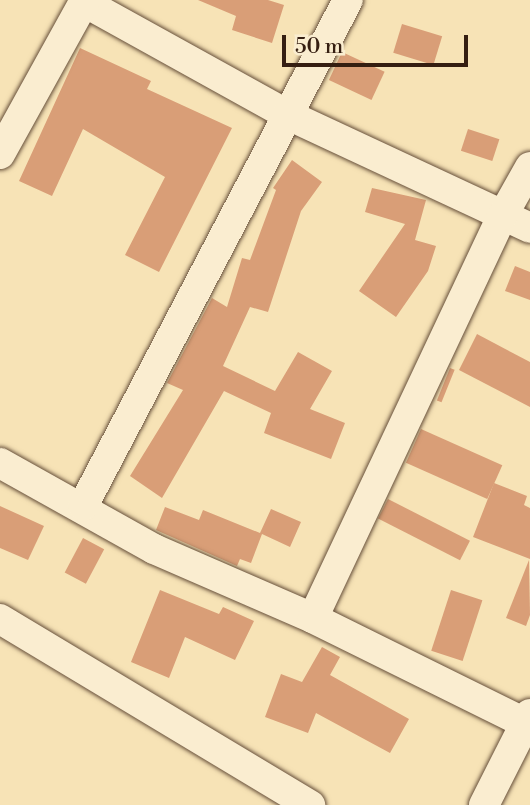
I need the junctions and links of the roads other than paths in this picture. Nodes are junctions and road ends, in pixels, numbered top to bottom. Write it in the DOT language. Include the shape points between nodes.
graph roads {
  1 [pos="348,0"];
  2 [pos="85,1"];
  3 [pos="288,115"];
  4 [pos="0,154"];
  5 [pos="530,167"];
  6 [pos="503,215"];
  7 [pos="530,228"];
  8 [pos="0,463"];
  9 [pos="83,506"];
  10 [pos="313,618"];
  11 [pos="0,619"];
  12 [pos="528,718"];
  13 [pos="310,805"];
  14 [pos="484,805"];
  1 -- 3 [label="street"];
  2 -- 3 [label="street"];
  2 -- 4 [label="street"];
  3 -- 6 [label="street"];
  3 -- 9 [label="street"];
  5 -- 6 [label="street"];
  6 -- 7 [label="street"];
  6 -- 10 [label="street"];
  8 -- 9 [label="street"];
  9 -- 10 [label="street" via="154,549"];
  10 -- 12 [label="street"];
  11 -- 13 [label="street"];
  12 -- 14 [label="street"];
}
